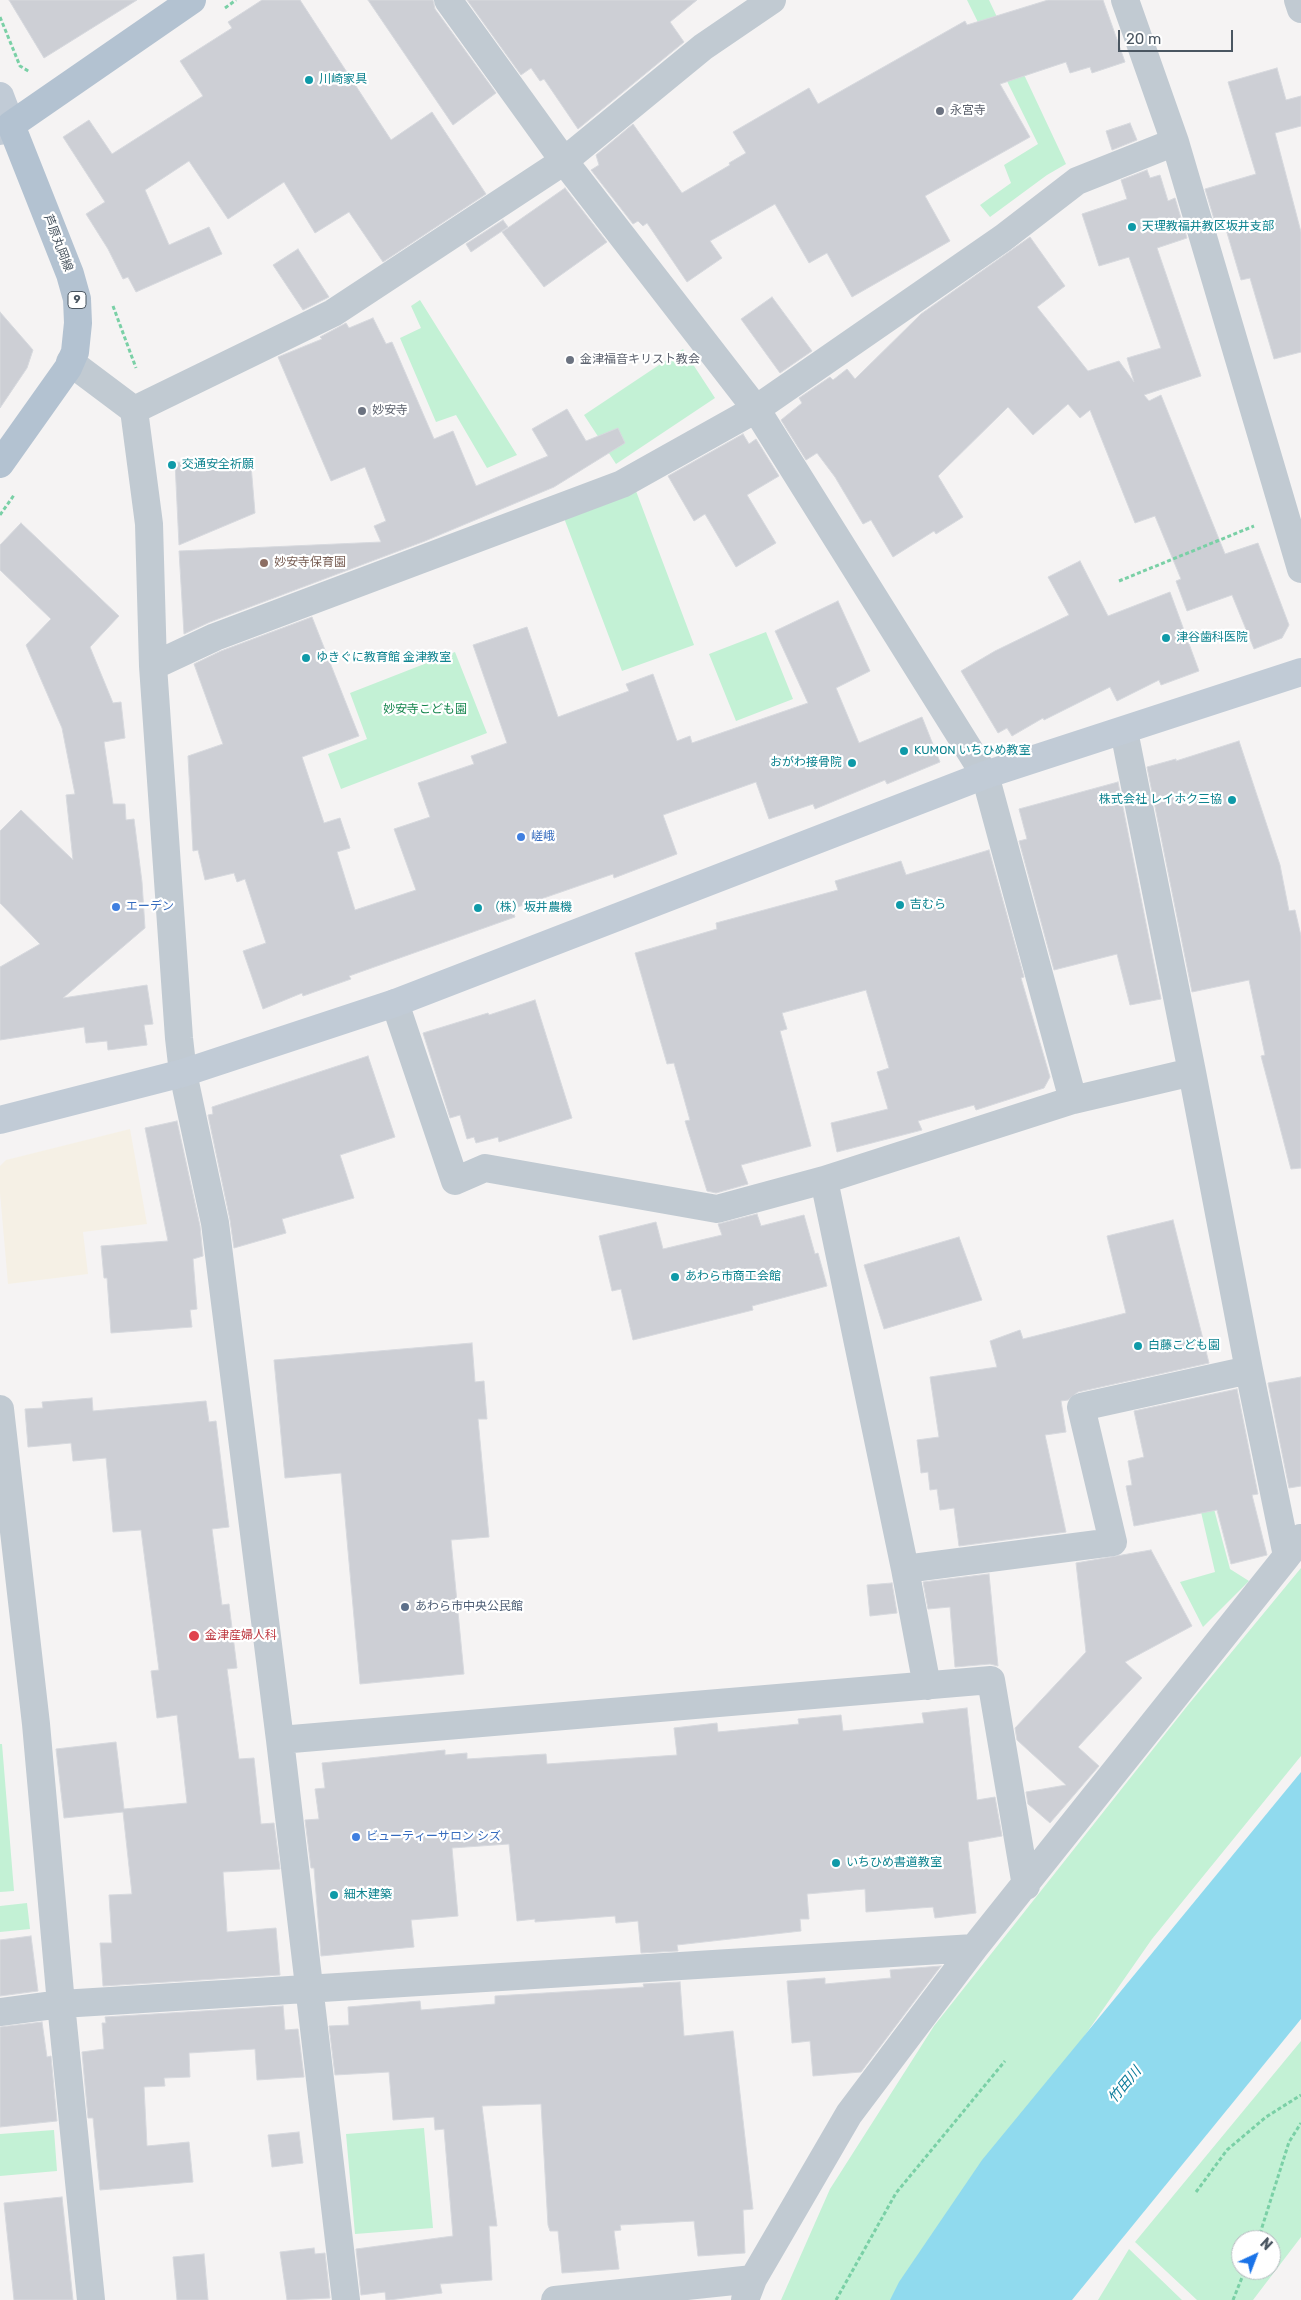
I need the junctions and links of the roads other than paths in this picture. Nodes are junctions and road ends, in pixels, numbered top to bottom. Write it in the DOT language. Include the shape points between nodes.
graph roads {
  1 [pos="192,0"];
  2 [pos="448,0"];
  3 [pos="772,0"];
  4 [pos="1125,0"];
  5 [pos="1298,0"];
  6 [pos="1301,9"];
  7 [pos="0,96"];
  8 [pos="6,128"];
  9 [pos="1175,142"];
  10 [pos="564,161"];
  11 [pos="70,362"];
  12 [pos="756,409"];
  13 [pos="134,410"];
  14 [pos="0,464"];
  15 [pos="1301,570"];
  16 [pos="153,666"];
  17 [pos="1301,672"];
  18 [pos="1124,731"];
  19 [pos="985,776"];
  20 [pos="395,1003"];
  21 [pos="1192,1072"];
  22 [pos="184,1073"];
  23 [pos="1073,1100"];
  24 [pos="0,1120"];
  25 [pos="824,1180"];
  26 [pos="1248,1370"];
  27 [pos="0,1409"];
  28 [pos="1294,1547"];
  29 [pos="905,1569"];
  30 [pos="927,1686"];
  31 [pos="280,1740"];
  32 [pos="1026,1886"];
  33 [pos="974,1948"];
  34 [pos="310,1989"];
  35 [pos="61,2004"];
  36 [pos="0,2012"];
  37 [pos="749,2290"];
  38 [pos="91,2300"];
  39 [pos="346,2300"];
  40 [pos="555,2300"];
  1 -- 8 [label="main road"];
  2 -- 10 [label="street"];
  3 -- 10 [label="street" via="703,47"];
  4 -- 9 [label="street"];
  5 -- 6 [label="street"];
  7 -- 8 [label="street"];
  8 -- 11 [label="main road, 芦原丸岡線 / 9" via="70,274 77,299 77,336"];
  9 -- 12 [label="street" via="1077,181 1003,238"];
  9 -- 15 [label="street"];
  10 -- 12 [label="street"];
  10 -- 13 [label="street" via="334,313"];
  11 -- 13 [label="street"];
  11 -- 14 [label="main road, 芦原丸岡線 / 9"];
  12 -- 16 [label="street" via="622,484 215,637"];
  12 -- 19 [label="street"];
  13 -- 16 [label="street" via="149,524"];
  16 -- 22 [label="street"];
  17 -- 18 [label="street"];
  18 -- 19 [label="street"];
  18 -- 21 [label="street"];
  19 -- 20 [label="street"];
  19 -- 23 [label="street"];
  20 -- 22 [label="street"];
  20 -- 25 [label="street" via="455,1181 485,1168 717,1208"];
  21 -- 23 [label="street"];
  21 -- 26 [label="street"];
  22 -- 24 [label="street"];
  22 -- 31 [label="street" via="215,1224"];
  23 -- 25 [label="street"];
  25 -- 29 [label="street"];
  26 -- 28 [label="street"];
  26 -- 29 [label="street" via="1081,1407 1113,1542"];
  27 -- 35 [label="street" via="36,1724"];
  28 -- 32 [label="street"];
  29 -- 30 [label="street"];
  30 -- 31 [label="street"];
  30 -- 32 [label="street" via="991,1680"];
  31 -- 34 [label="street"];
  32 -- 33 [label="street"];
  33 -- 34 [label="street"];
  33 -- 37 [label="street" via="849,2114"];
  34 -- 35 [label="street"];
  34 -- 39 [label="street"];
  35 -- 36 [label="street"];
  35 -- 38 [label="street"];
  37 -- 40 [label="street"];
}
